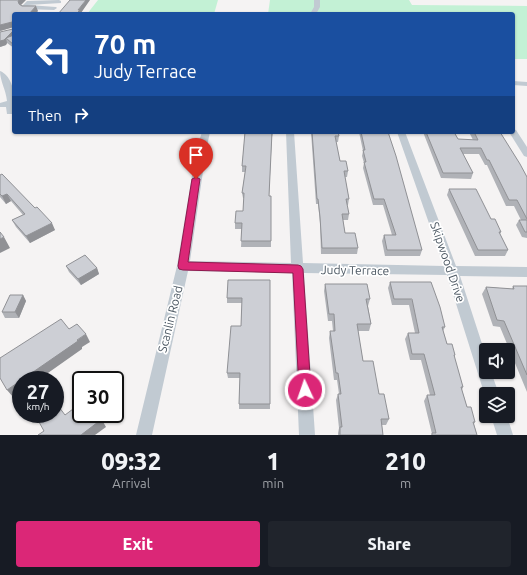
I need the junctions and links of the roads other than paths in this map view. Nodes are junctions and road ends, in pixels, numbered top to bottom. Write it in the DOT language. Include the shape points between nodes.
graph roads {
  1 [pos="317,0"];
  2 [pos="60,1"];
  3 [pos="54,8"];
  4 [pos="50,12"];
  5 [pos="314,12"];
  6 [pos="0,73"];
  7 [pos="515,84"];
  8 [pos="527,84"];
  9 [pos="0,105"];
  10 [pos="12,108"];
  11 [pos="0,113"];
  12 [pos="205,134"];
  13 [pos="290,134"];
  14 [pos="402,134"];
  15 [pos="514,134"];
  16 [pos="527,154"];
  17 [pos="183,266"];
  18 [pos="298,269"];
  19 [pos="452,271"];
  20 [pos="527,272"];
  21 [pos="490,387"];
  22 [pos="501,423"];
  23 [pos="144,435"];
  24 [pos="308,435"];
  25 [pos="505,435"];
  1 -- 5 [label="street"];
  2 -- 3 [label="street"];
  2 -- 3 [label="street" via="27,3 24,6"];
  3 -- 4 [label="street"];
  6 -- 10 [label="street" via="7,80"];
  7 -- 8 [label="street"];
  9 -- 10 [label="street"];
  10 -- 11 [label="street"];
  12 -- 17 [label="street, Scanlin Road"];
  13 -- 18 [label="street"];
  14 -- 19 [label="street, Skipwood Drive"];
  15 -- 16 [label="street"];
  17 -- 18 [label="street, Judy Terrace"];
  17 -- 23 [label="street, Scanlin Road"];
  18 -- 19 [label="street, Judy Terrace"];
  18 -- 24 [label="street"];
  19 -- 20 [label="street, Judy Terrace"];
  19 -- 21 [label="street, Skipwood Drive"];
  22 -- 25 [label="street"];
}
